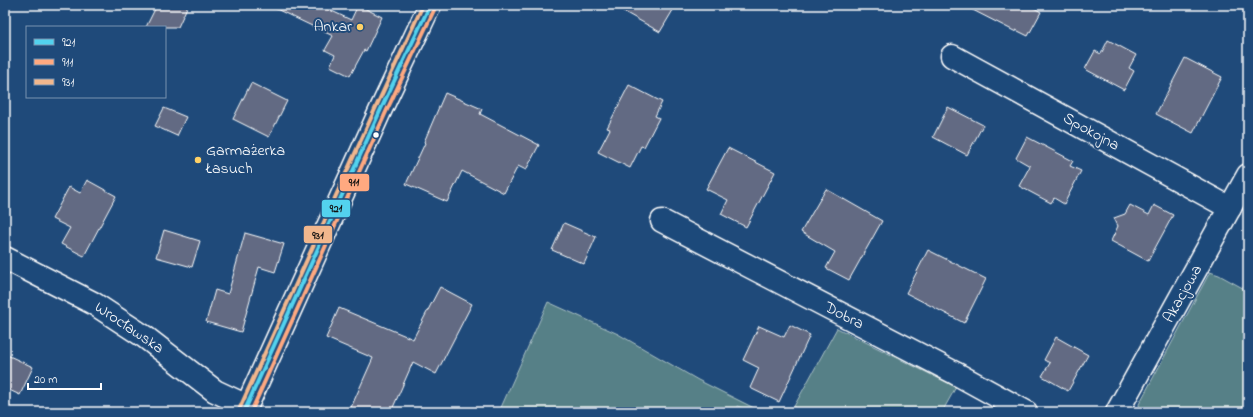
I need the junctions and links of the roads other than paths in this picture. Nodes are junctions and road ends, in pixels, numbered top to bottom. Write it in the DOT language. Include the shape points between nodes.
graph roads {
  1 [pos="424,7"];
  2 [pos="952,56"];
  3 [pos="1248,175"];
  4 [pos="1230,208"];
  5 [pos="662,221"];
  6 [pos="5,258"];
  7 [pos="245,409"];
  8 [pos="1026,412"];
  9 [pos="1117,412"];
  1 -- 7 [label="street, Wrocławska"];
  2 -- 4 [label="street, Spokojna"];
  3 -- 4 [label="street, Akacjowa"];
  4 -- 9 [label="street, Akacjowa"];
  5 -- 8 [label="street, Dobra"];
  6 -- 7 [label="street, Wrocławska" via="93,303"];
}
